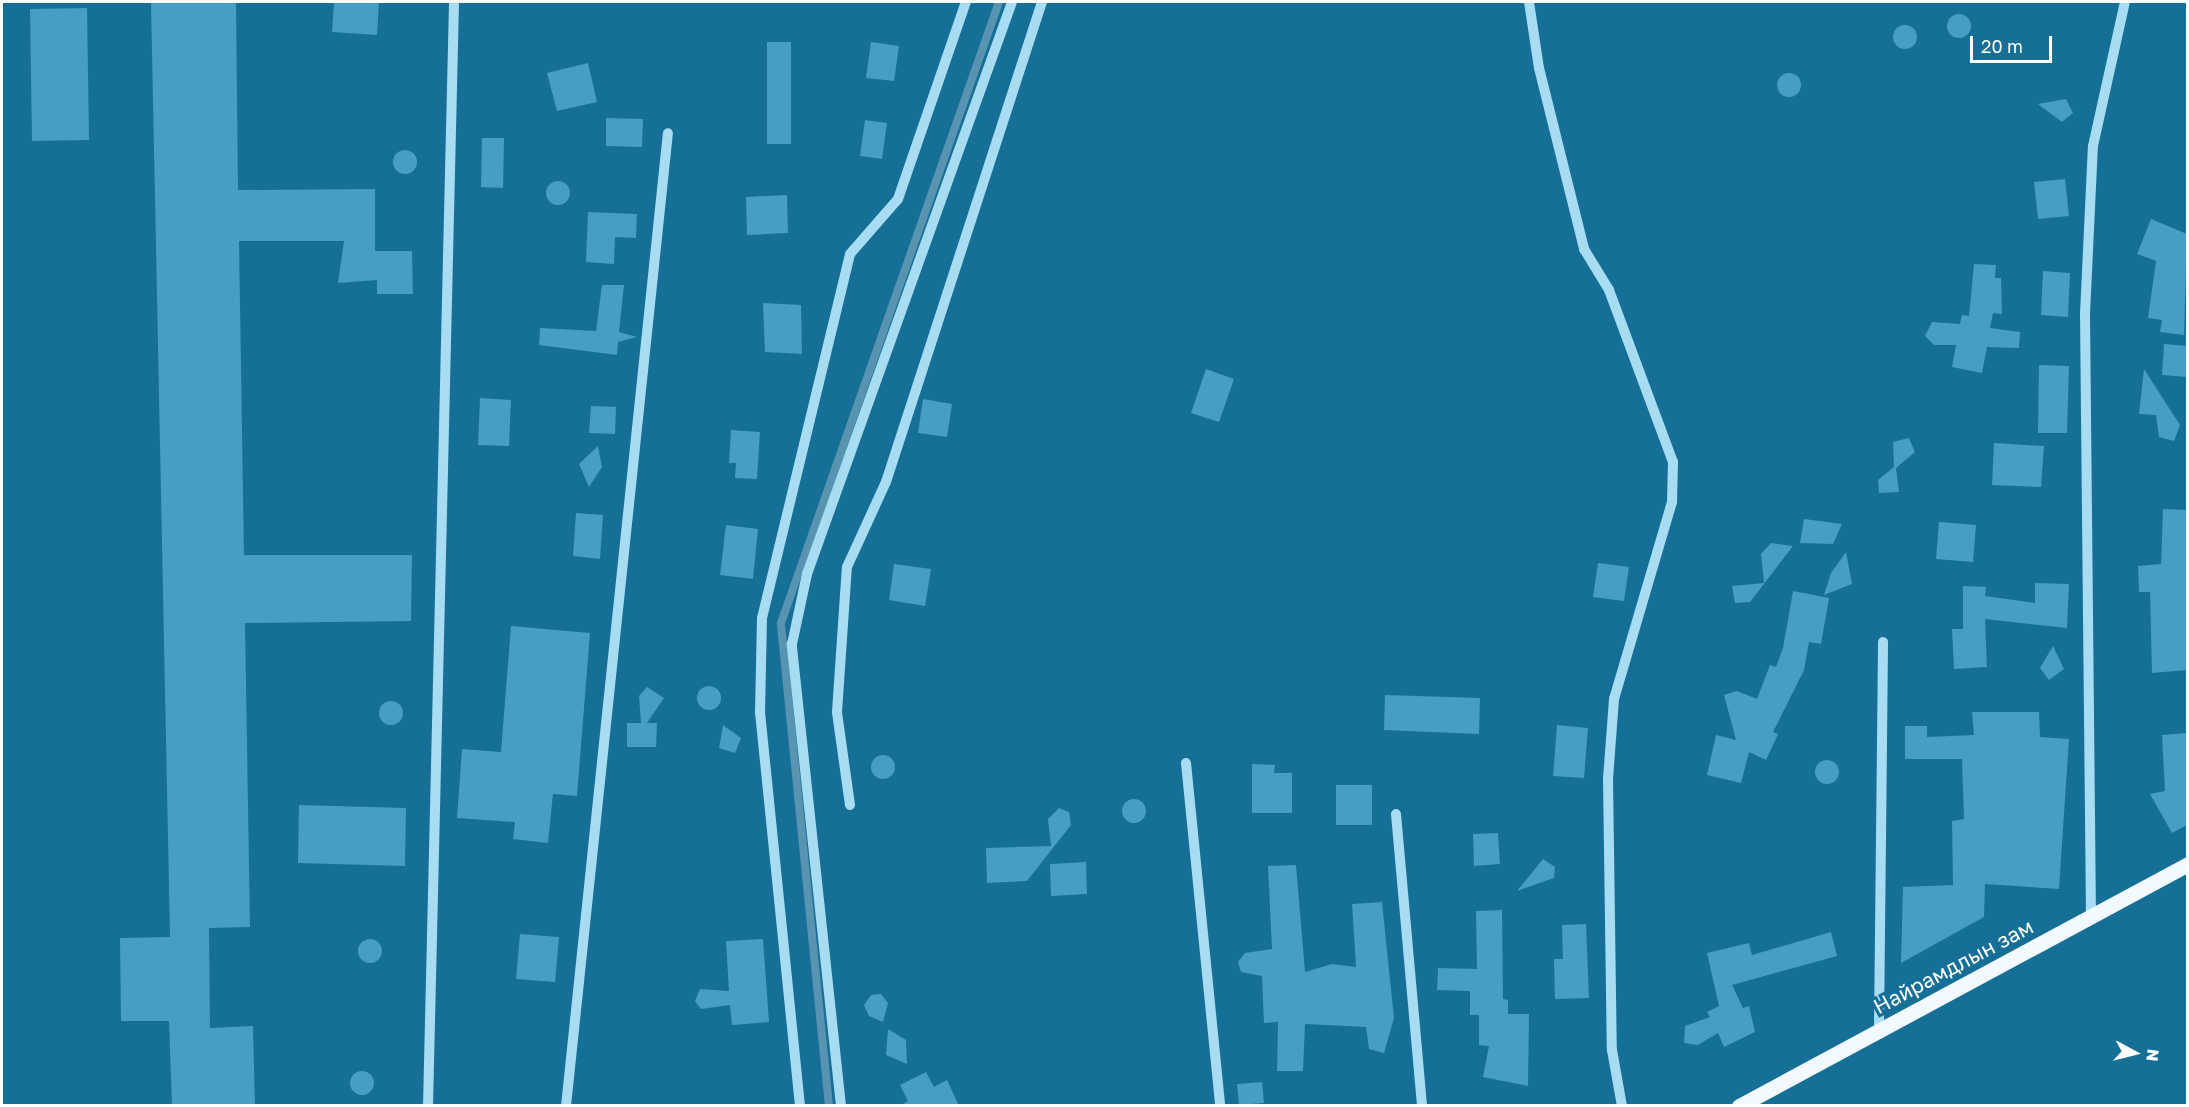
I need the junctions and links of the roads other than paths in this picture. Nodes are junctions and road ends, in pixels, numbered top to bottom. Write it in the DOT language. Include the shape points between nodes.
graph roads {
  1 [pos="454,2"];
  2 [pos="966,2"];
  3 [pos="1012,2"];
  4 [pos="1042,2"];
  5 [pos="1529,2"];
  6 [pos="2126,2"];
  7 [pos="668,133"];
  8 [pos="1882,642"];
  9 [pos="1186,763"];
  10 [pos="850,805"];
  11 [pos="1396,814"];
  12 [pos="2187,864"];
  13 [pos="2091,917"];
  14 [pos="1879,1028"];
  15 [pos="428,1106"];
  16 [pos="566,1106"];
  17 [pos="800,1106"];
  18 [pos="841,1106"];
  19 [pos="1220,1106"];
  20 [pos="1422,1106"];
  21 [pos="1622,1106"];
  22 [pos="1739,1106"];
  1 -- 15 [label="street"];
  2 -- 17 [label="street" via="898,199 850,254 762,618 760,713"];
  3 -- 18 [label="street" via="807,574 792,644"];
  4 -- 10 [label="street" via="886,482 847,567 837,711"];
  5 -- 21 [label="street" via="1539,68 1584,249 1610,290 1673,462 1672,502 1614,699 1608,778 1612,1050"];
  6 -- 13 [label="street" via="2093,146 2085,314"];
  7 -- 16 [label="street"];
  8 -- 14 [label="street"];
  9 -- 19 [label="street"];
  11 -- 20 [label="street"];
  12 -- 13 [label="main road, Найрамдлын зам"];
  13 -- 14 [label="main road, Найрамдлын зам"];
  14 -- 22 [label="main road, Найрамдлын зам"];
}
